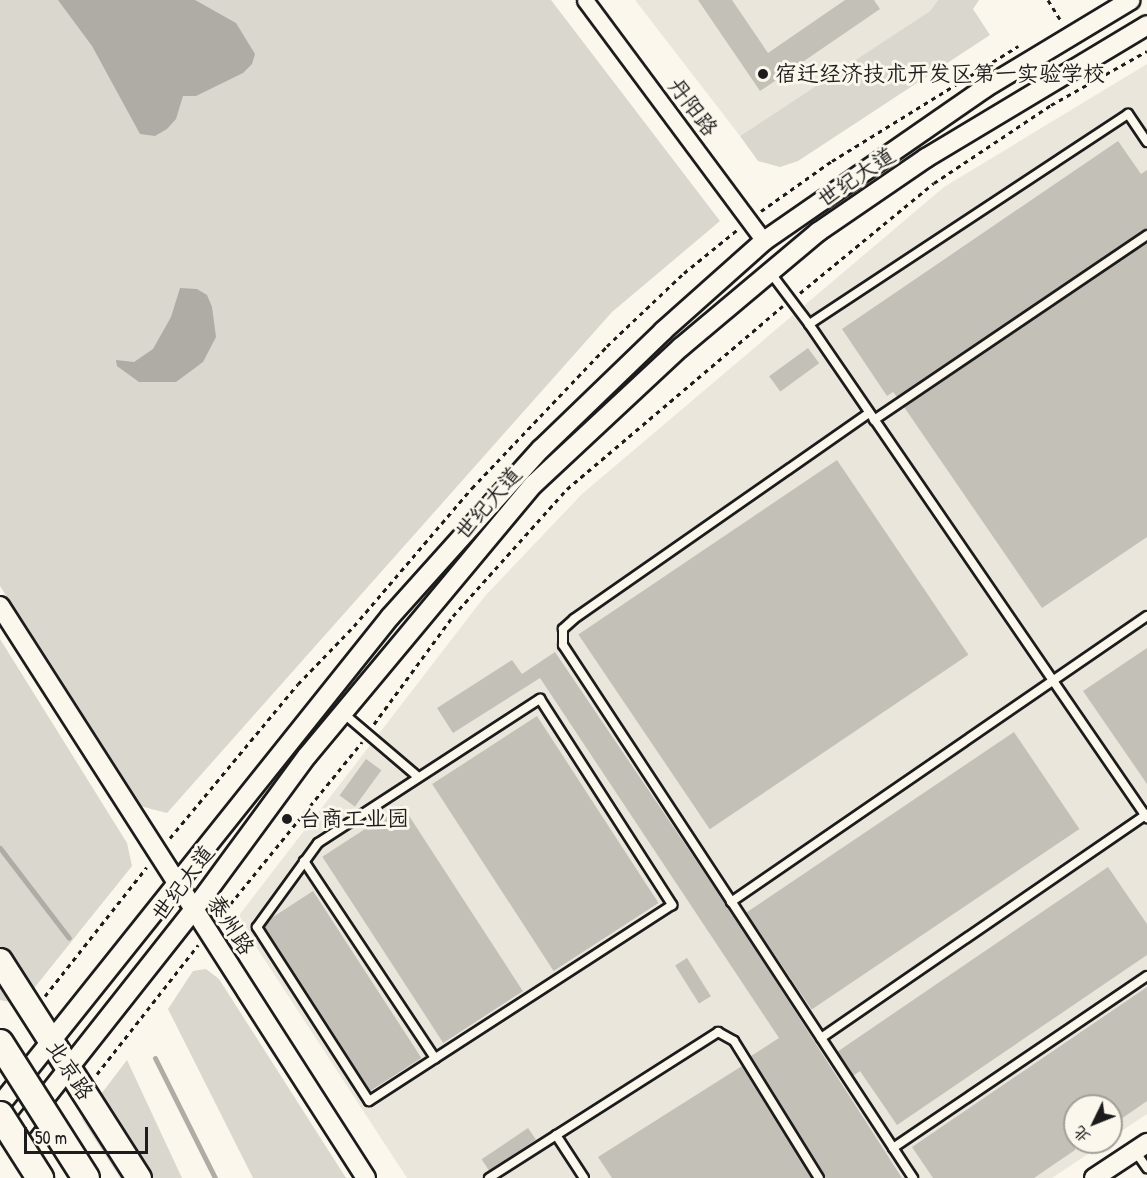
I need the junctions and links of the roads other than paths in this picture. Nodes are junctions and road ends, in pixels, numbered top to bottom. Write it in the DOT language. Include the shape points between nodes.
graph roads {
  1 [pos="1131,0"];
  2 [pos="590,3"];
  3 [pos="1147,25"];
  4 [pos="1147,142"];
  5 [pos="1147,235"];
  6 [pos="764,241"];
  7 [pos="770,272"];
  8 [pos="809,324"];
  9 [pos="872,417"];
  10 [pos="0,606"];
  11 [pos="394,612"];
  12 [pos="1147,616"];
  13 [pos="411,627"];
  14 [pos="1053,681"];
  15 [pos="342,712"];
  16 [pos="417,776"];
  17 [pos="1146,816"];
  18 [pos="304,861"];
  19 [pos="177,886"];
  20 [pos="731,902"];
  21 [pos="193,911"];
  22 [pos="0,961"];
  23 [pos="1147,976"];
  24 [pos="821,1038"];
  25 [pos="51,1041"];
  26 [pos="0,1043"];
  27 [pos="435,1058"];
  28 [pos="69,1069"];
  29 [pos="0,1105"];
  30 [pos="0,1115"];
  31 [pos="556,1135"];
  32 [pos="1141,1147"];
  33 [pos="893,1148"];
  34 [pos="0,1155"];
  35 [pos="0,1160"];
  36 [pos="1147,1168"];
  37 [pos="12,1178"];
  38 [pos="40,1178"];
  39 [pos="86,1178"];
  40 [pos="140,1178"];
  41 [pos="366,1178"];
  42 [pos="489,1178"];
  43 [pos="584,1178"];
  44 [pos="819,1178"];
  45 [pos="913,1178"];
  46 [pos="1095,1178"];
  1 -- 6 [label="street, 世纪大道" via="986,88"];
  2 -- 6 [label="street, 丹阳路"];
  3 -- 7 [label="street, 世纪大道" via="926,159 818,232"];
  4 -- 8 [label="lane" via="1128,114"];
  5 -- 9 [label="lane"];
  6 -- 11 [label="street, 世纪大道" via="663,331 541,449"];
  7 -- 8 [label="lane"];
  7 -- 13 [label="street, 世纪大道" via="681,347 534,484"];
  8 -- 9 [label="lane"];
  9 -- 14 [label="lane"];
  9 -- 20 [label="lane" via="563,629 563,645"];
  10 -- 19 [label="street, 泰州路"];
  11 -- 13 [label="lane"];
  11 -- 19 [label="street, 世纪大道"];
  12 -- 14 [label="lane"];
  13 -- 15 [label="street, 世纪大道"];
  14 -- 17 [label="lane"];
  14 -- 20 [label="lane"];
  15 -- 16 [label="lane"];
  15 -- 21 [label="street, 世纪大道"];
  16 -- 18 [label="lane" via="318,843"];
  16 -- 27 [label="lane" via="540,699 672,905"];
  17 -- 24 [label="lane"];
  18 -- 27 [label="lane"];
  18 -- 27 [label="lane" via="257,927 369,1101"];
  19 -- 21 [label="street, 泰州路"];
  19 -- 25 [label="street, 世纪大道"];
  20 -- 24 [label="lane"];
  21 -- 28 [label="street, 世纪大道"];
  21 -- 41 [label="street, 泰州路"];
  22 -- 25 [label="main road, 北京路"];
  23 -- 33 [label="lane"];
  24 -- 33 [label="lane"];
  25 -- 28 [label="main road, 北京路"];
  25 -- 29 [label="street, 世纪大道"];
  26 -- 39 [label="highway, bridge"];
  28 -- 34 [label="street, 世纪大道"];
  28 -- 40 [label="main road, 北京路"];
  30 -- 38 [label="highway, bridge"];
  31 -- 42 [label="lane"];
  31 -- 43 [label="lane"];
  31 -- 44 [label="lane" via="718,1032 734,1041"];
  32 -- 36 [label="lane"];
  32 -- 46 [label="street"];
  33 -- 45 [label="lane"];
  35 -- 37 [label="main road"];
}
